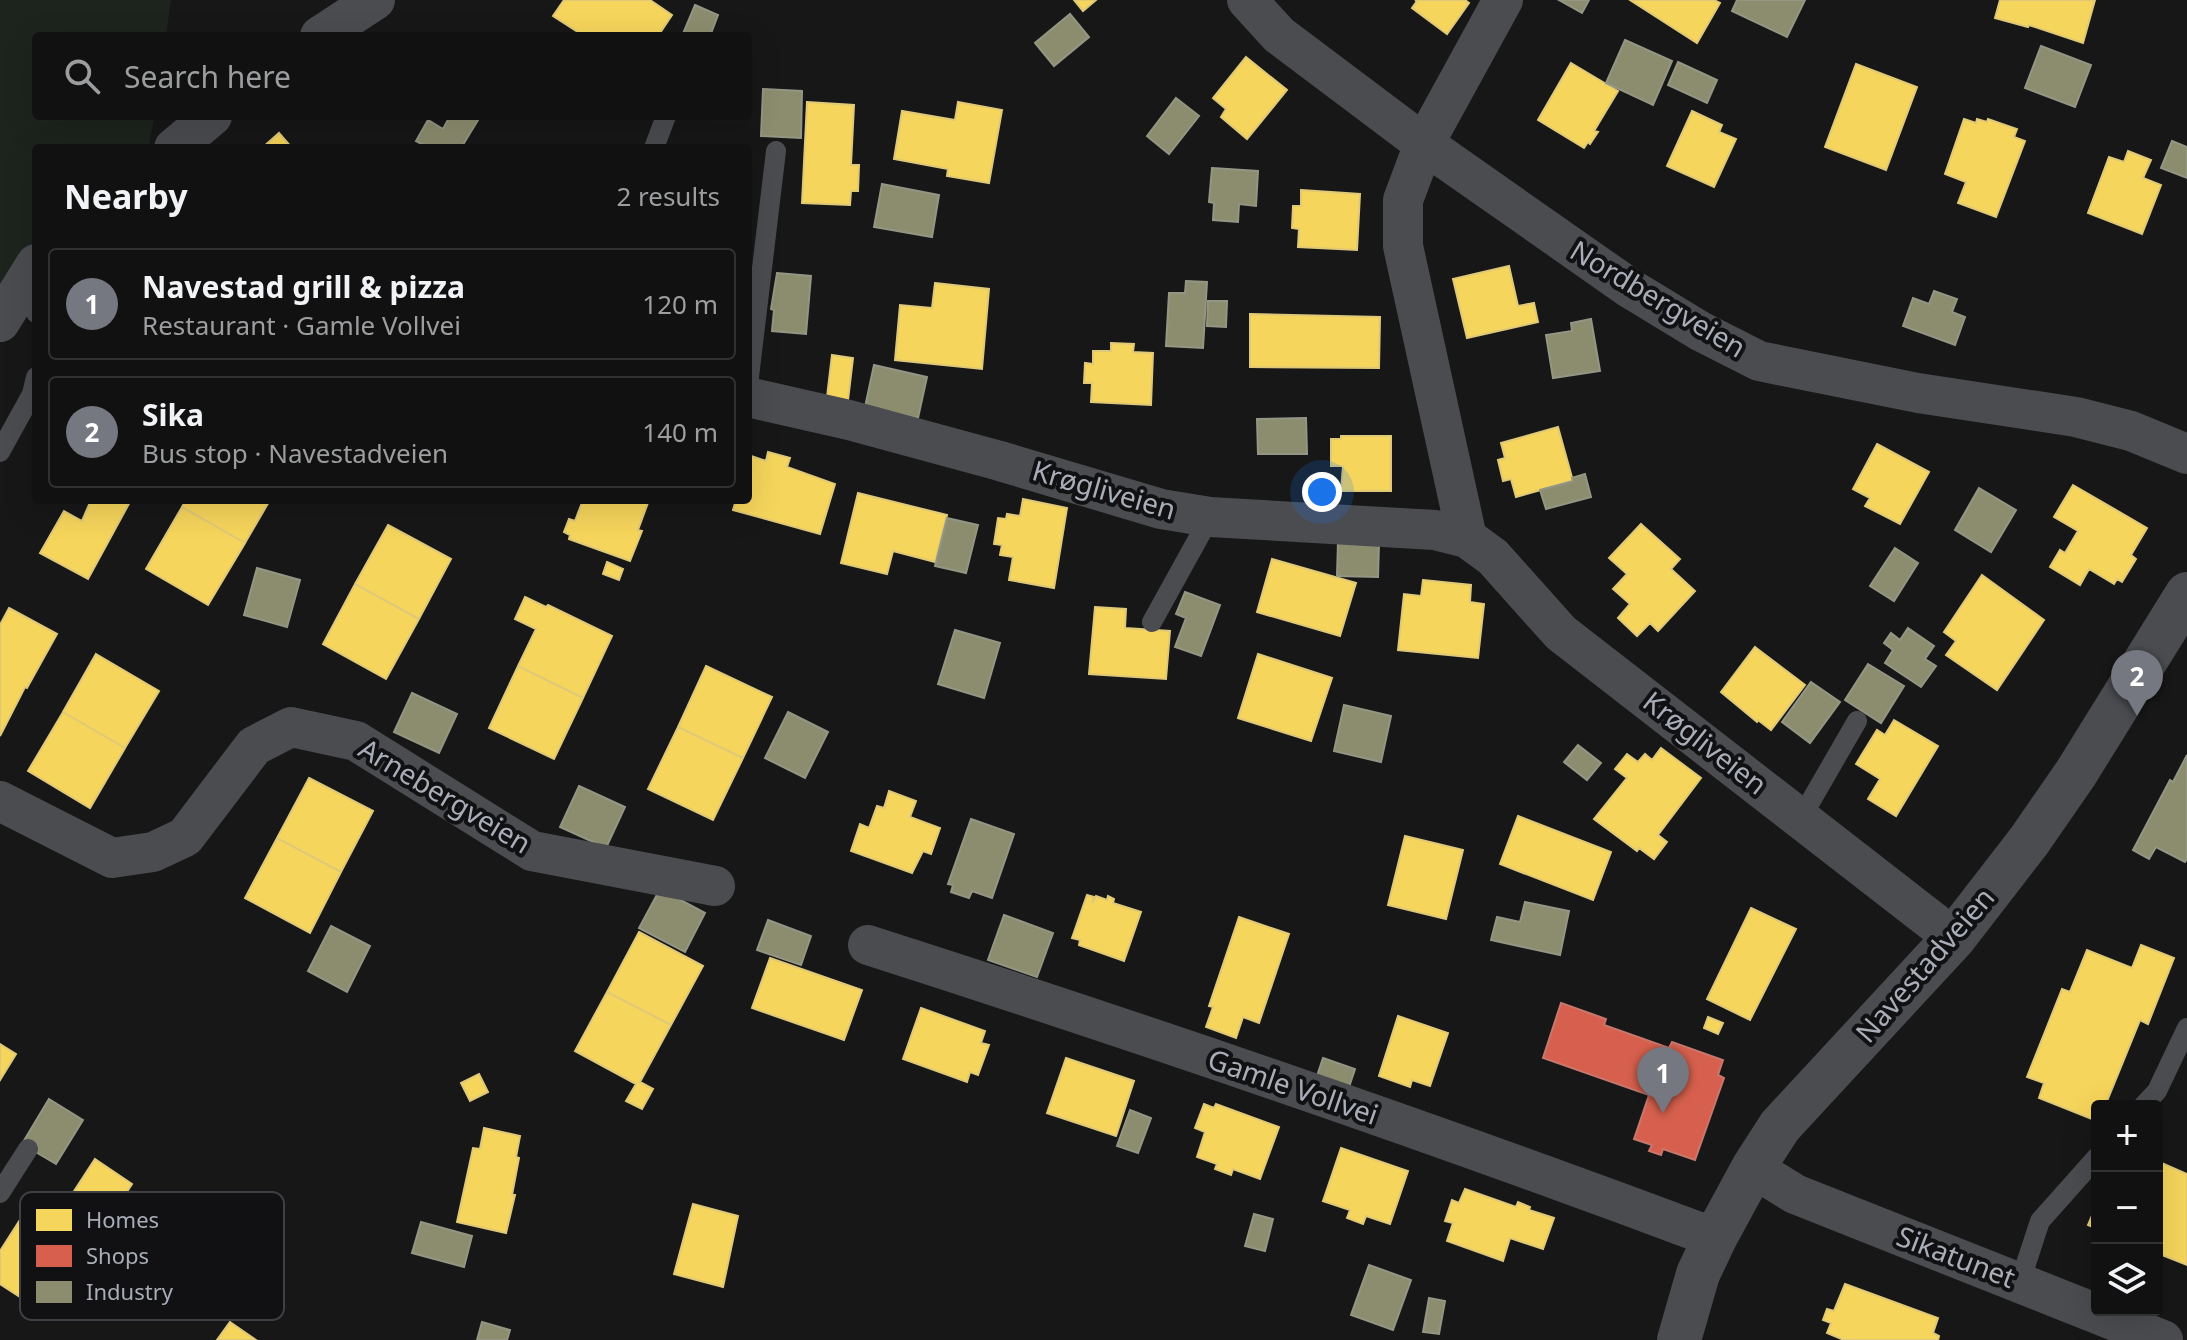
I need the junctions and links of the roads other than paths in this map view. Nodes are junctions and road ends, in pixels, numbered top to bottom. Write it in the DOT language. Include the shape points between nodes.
graph roads {
  1 [pos="375,0"];
  2 [pos="1247,0"];
  3 [pos="1503,0"];
  4 [pos="326,32"];
  5 [pos="207,120"];
  6 [pos="664,120"];
  7 [pos="179,144"];
  8 [pos="656,144"];
  9 [pos="1424,144"];
  10 [pos="776,151"];
  11 [pos="32,286"];
  12 [pos="0,322"];
  13 [pos="752,352"];
  14 [pos="32,394"];
  15 [pos="752,398"];
  16 [pos="0,452"];
  17 [pos="2187,454"];
  18 [pos="1210,517"];
  19 [pos="1467,538"];
  20 [pos="2187,594"];
  21 [pos="1152,622"];
  22 [pos="1857,721"];
  23 [pos="0,801"];
  24 [pos="1801,818"];
  25 [pos="715,886"];
  26 [pos="1954,938"];
  27 [pos="868,945"];
  28 [pos="2187,1028"];
  29 [pos="2149,1100"];
  30 [pos="28,1149"];
  31 [pos="2091,1164"];
  32 [pos="1753,1168"];
  33 [pos="0,1193"];
  34 [pos="1715,1238"];
  35 [pos="2020,1282"];
  36 [pos="1679,1340"];
  37 [pos="2163,1340"];
  1 -- 4 [label="street"];
  2 -- 9 [label="street, Nordbergveien" via="1279,35"];
  3 -- 9 [label="street"];
  5 -- 7 [label="street"];
  6 -- 8 [label="lane"];
  9 -- 17 [label="street, Nordbergveien" via="1631,289 1759,361 2076,417 2131,431"];
  9 -- 19 [label="street" via="1403,200 1403,246"];
  10 -- 13 [label="lane"];
  11 -- 12 [label="street"];
  14 -- 16 [label="lane"];
  15 -- 18 [label="street, Krøgliveien" via="849,420 1161,509"];
  18 -- 19 [label="street, Krøgliveien" via="1435,530"];
  18 -- 21 [label="lane"];
  19 -- 24 [label="street, Krøgliveien" via="1493,557 1561,633"];
  20 -- 26 [label="street, Navestadveien" via="2076,773"];
  22 -- 24 [label="lane"];
  23 -- 25 [label="street, Arnebergveien" via="112,858 153,852 185,837 254,746 291,727 356,741 532,851"];
  24 -- 26 [label="street, Krøgliveien"];
  26 -- 32 [label="street, Navestadveien" via="1780,1126"];
  27 -- 34 [label="street, Gamle Vollvei" via="1493,1155"];
  28 -- 29 [label="lane"];
  30 -- 33 [label="lane"];
  31 -- 35 [label="lane" via="2040,1221"];
  32 -- 34 [label="street, Navestadveien"];
  32 -- 35 [label="street, Sikatunet" via="1795,1194"];
  34 -- 36 [label="street, Navestadveien" via="1698,1274"];
  35 -- 37 [label="street, Sikatunet"];
}
